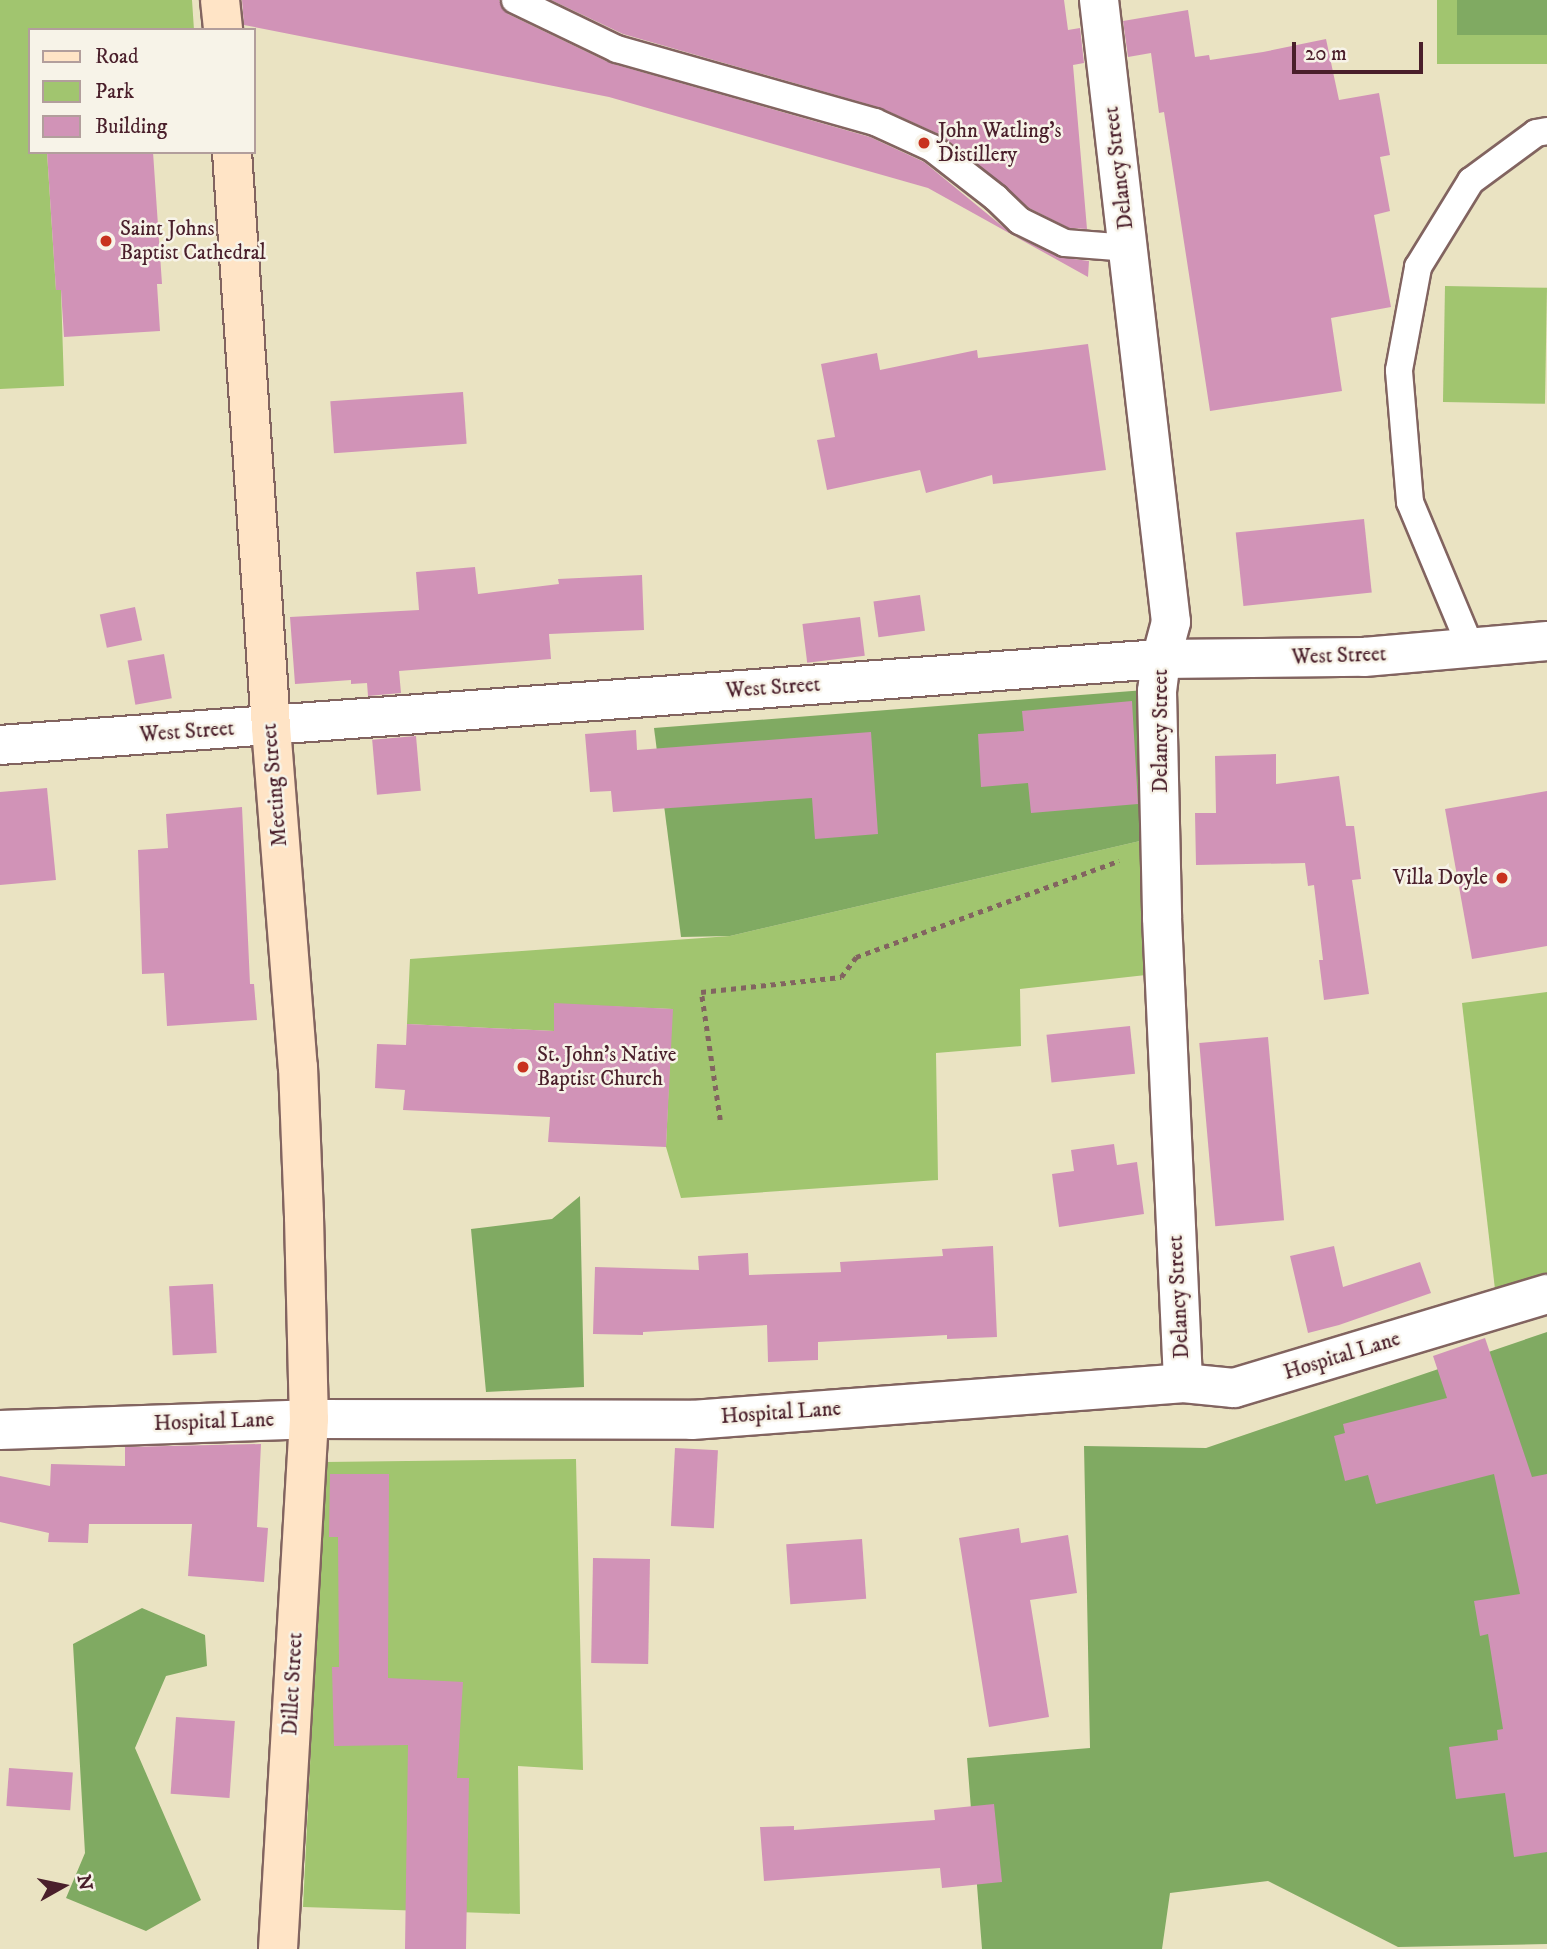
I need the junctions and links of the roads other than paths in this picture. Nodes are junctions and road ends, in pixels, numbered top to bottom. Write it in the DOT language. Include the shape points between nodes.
graph roads {
  1 [pos="220,0"];
  2 [pos="515,0"];
  3 [pos="1099,0"];
  4 [pos="223,28"];
  5 [pos="1547,131"];
  6 [pos="232,154"];
  7 [pos="1129,248"];
  8 [pos="1547,640"];
  9 [pos="1471,648"];
  10 [pos="1161,659"];
  11 [pos="271,727"];
  12 [pos="0,745"];
  13 [pos="1547,1294"];
  14 [pos="1183,1383"];
  15 [pos="309,1419"];
  16 [pos="0,1430"];
  17 [pos="278,1949"];
  1 -- 4 [label="street"];
  2 -- 7 [label="lane" via="617,49 875,122 932,148 1020,221 1065,243"];
  3 -- 7 [label="street, Delancy Street"];
  5 -- 9 [label="lane" via="1536,133 1471,181 1418,267 1399,370 1410,502"];
  6 -- 11 [label="street, Meeting Street"];
  7 -- 10 [label="street, Delancy Street" via="1171,622"];
  8 -- 9 [label="street, West Street"];
  9 -- 10 [label="street, West Street" via="1364,657"];
  10 -- 11 [label="street, West Street"];
  10 -- 14 [label="street, Delancy Street" via="1157,691 1162,918"];
  11 -- 12 [label="street, West Street"];
  11 -- 15 [label="street, Meeting Street" via="298,1066"];
  13 -- 14 [label="street, Hospital Lane" via="1234,1388"];
  14 -- 15 [label="street, Hospital Lane" via="692,1420"];
  15 -- 16 [label="street, Hospital Lane"];
  15 -- 17 [label="street, Dillet Street"];
}
